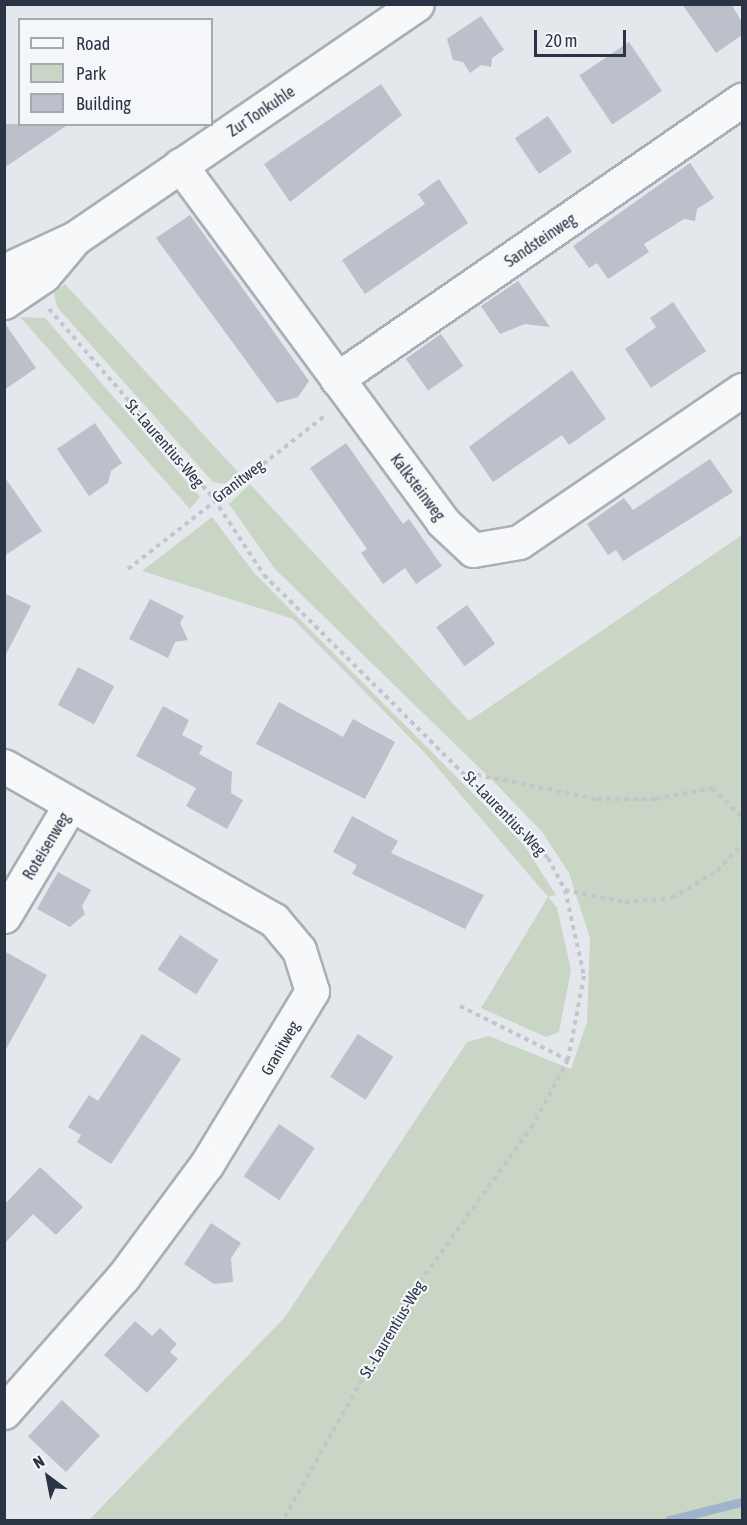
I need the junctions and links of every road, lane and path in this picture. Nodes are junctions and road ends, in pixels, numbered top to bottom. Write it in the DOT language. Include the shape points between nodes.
graph roads {
  1 [pos="417,4"];
  2 [pos="742,100"];
  3 [pos="180,165"];
  4 [pos="75,238"];
  5 [pos="4,271"];
  6 [pos="4,302"];
  7 [pos="41,305"];
  8 [pos="344,388"];
  9 [pos="742,390"];
  10 [pos="214,499"];
  11 [pos="128,569"];
  12 [pos="4,766"];
  13 [pos="468,773"];
  14 [pos="69,807"];
  15 [pos="742,817"];
  16 [pos="742,844"];
  17 [pos="565,890"];
  18 [pos="4,916"];
  19 [pos="460,1006"];
  20 [pos="568,1060"];
  21 [pos="4,1412"];
  22 [pos="283,1521"];
  1 -- 3 [label="street, Zur Tonkuhle"];
  2 -- 8 [label="street, Sandsteinweg"];
  3 -- 4 [label="street, Zur Tonkuhle"];
  3 -- 8 [label="street, Kalksteinweg"];
  4 -- 5 [label="street, Zur Tonkuhle"];
  4 -- 6 [label="street, Zur Tonkuhle" via="44,275"];
  7 -- 10 [label="path, St.-Laurentius-Weg"];
  8 -- 9 [label="street, Kalksteinweg" via="442,521 473,550 519,542"];
  8 -- 10 [label="path, Granitweg"];
  10 -- 11 [label="path, Granitweg"];
  10 -- 13 [label="path, St.-Laurentius-Weg" via="264,575"];
  12 -- 14 [label="street, Granitweg"];
  13 -- 15 [label="path" via="597,799 656,799 712,788"];
  13 -- 17 [label="path, St.-Laurentius-Weg" via="548,858"];
  14 -- 18 [label="street, Roteisenweg"];
  14 -- 21 [label="street, Granitweg" via="274,920 299,950 312,991 206,1165 123,1277"];
  16 -- 17 [label="path" via="717,871 672,898 625,902"];
  17 -- 20 [label="path, St.-Laurentius-Weg" via="584,976"];
  19 -- 20 [label="path"];
  20 -- 22 [label="path, St.-Laurentius-Weg" via="533,1125 406,1301"];
}
